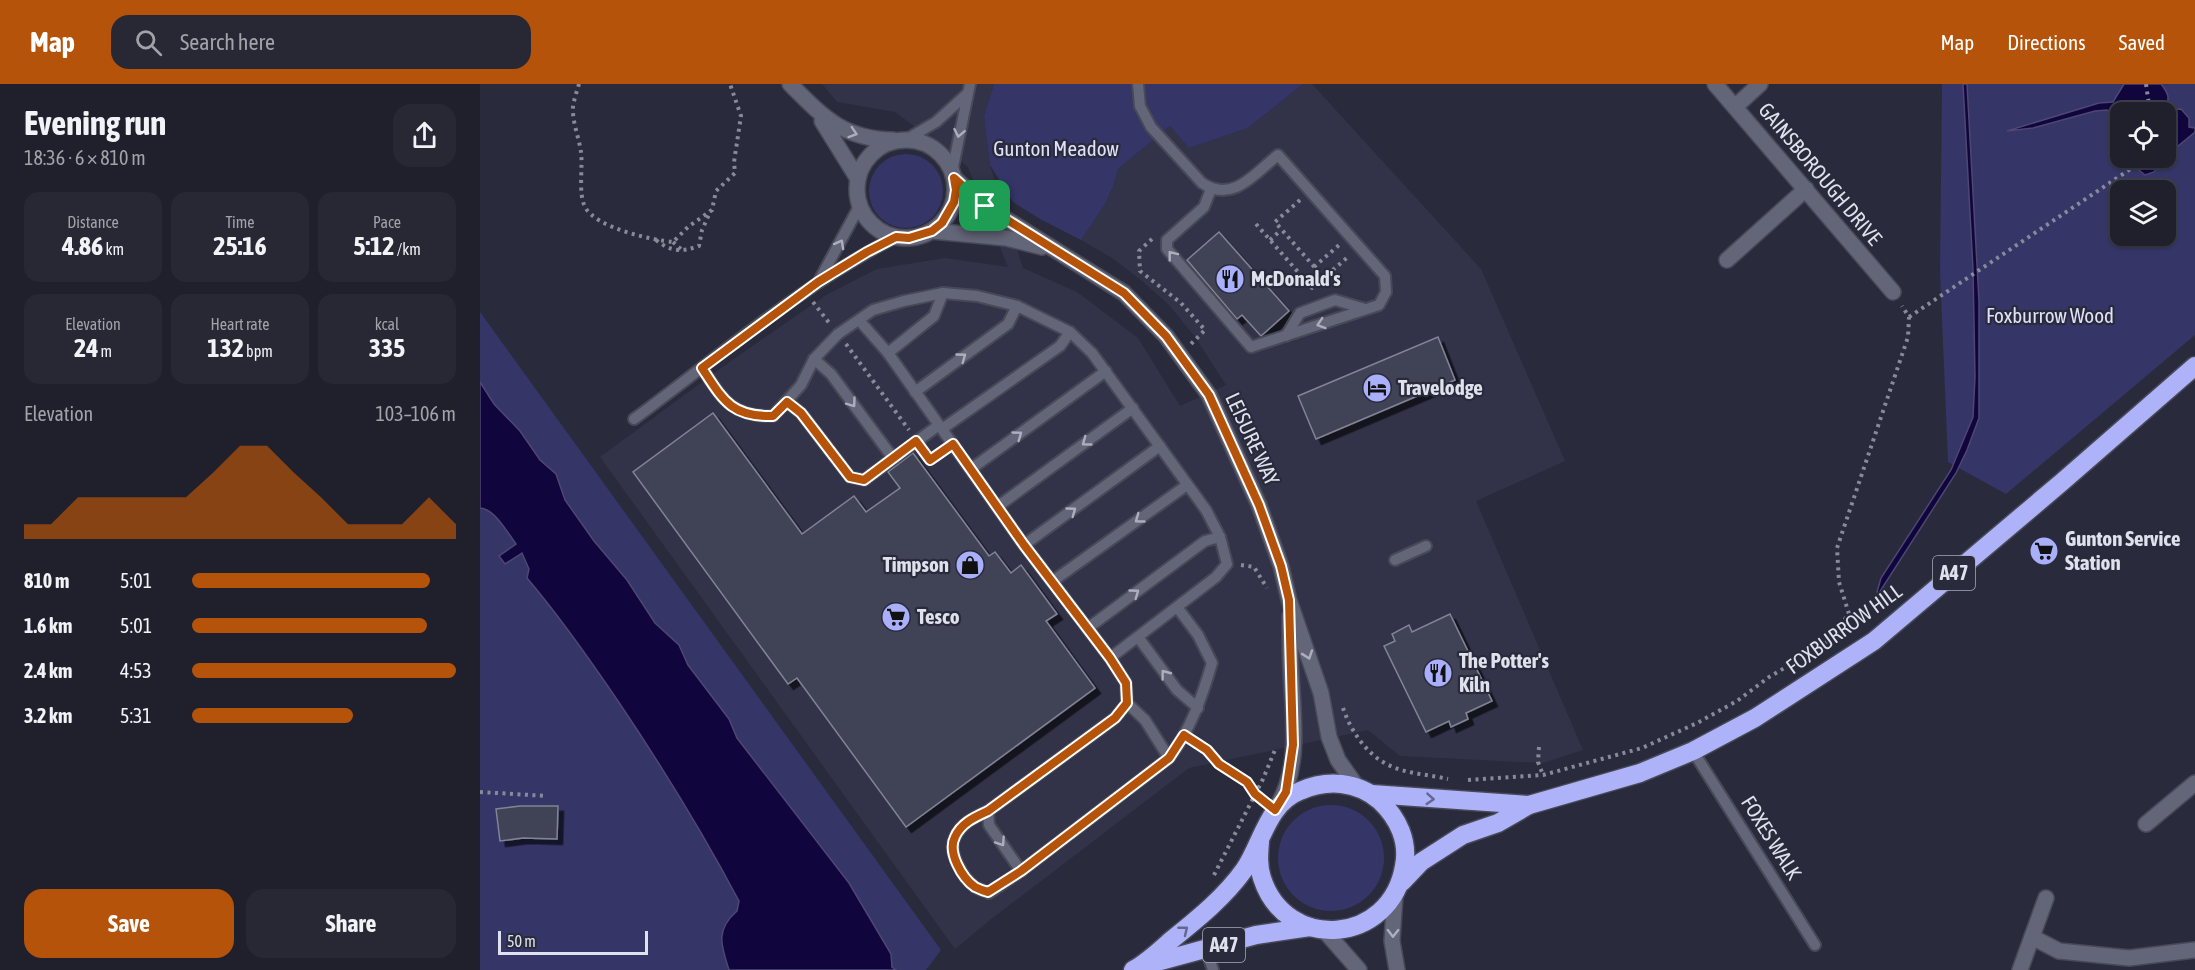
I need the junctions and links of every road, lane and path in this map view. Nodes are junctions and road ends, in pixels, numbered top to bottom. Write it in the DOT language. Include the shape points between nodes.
graph roads {
  1 [pos="579,84"];
  2 [pos="730,84"];
  3 [pos="790,84"];
  4 [pos="1138,84"];
  5 [pos="1715,84"];
  6 [pos="1760,84"];
  7 [pos="2146,84"];
  8 [pos="969,89"];
  9 [pos="2149,102"];
  10 [pos="1736,106"];
  11 [pos="814,108"];
  12 [pos="903,140"];
  13 [pos="2132,168"];
  14 [pos="953,175"];
  15 [pos="858,179"];
  16 [pos="1211,189"];
  17 [pos="1806,189"];
  18 [pos="860,204"];
  19 [pos="1306,204"];
  20 [pos="712,210"];
  21 [pos="1256,224"];
  22 [pos="1281,230"];
  23 [pos="932,231"];
  24 [pos="896,237"];
  25 [pos="656,240"];
  26 [pos="1270,240"];
  27 [pos="673,242"];
  28 [pos="1341,243"];
  29 [pos="1056,250"];
  30 [pos="683,251"];
  31 [pos="1351,254"];
  32 [pos="1726,260"];
  33 [pos="1314,267"];
  34 [pos="1324,278"];
  35 [pos="818,282"];
  36 [pos="805,292"];
  37 [pos="1893,292"];
  38 [pos="943,293"];
  39 [pos="1017,306"];
  40 [pos="1366,309"];
  41 [pos="1909,317"];
  42 [pos="859,320"];
  43 [pos="1070,332"];
  44 [pos="838,334"];
  45 [pos="1286,336"];
  46 [pos="888,353"];
  47 [pos="814,359"];
  48 [pos="2195,366"];
  49 [pos="702,368"];
  50 [pos="1106,371"];
  51 [pos="915,392"];
  52 [pos="787,402"];
  53 [pos="1133,408"];
  54 [pos="634,419"];
  55 [pos="940,427"];
  56 [pos="916,441"];
  57 [pos="953,444"];
  58 [pos="1160,447"];
  59 [pos="893,458"];
  60 [pos="971,470"];
  61 [pos="1187,485"];
  62 [pos="997,507"];
  63 [pos="1220,537"];
  64 [pos="1024,545"];
  65 [pos="1426,546"];
  66 [pos="1395,560"];
  67 [pos="1227,564"];
  68 [pos="1053,581"];
  69 [pos="1271,599"];
  70 [pos="1289,600"];
  71 [pos="1177,607"];
  72 [pos="1088,627"];
  73 [pos="1137,637"];
  74 [pos="1110,658"];
  75 [pos="1342,701"];
  76 [pos="1127,703"];
  77 [pos="1198,708"];
  78 [pos="1184,735"];
  79 [pos="1276,741"];
  80 [pos="1539,747"];
  81 [pos="1693,751"];
  82 [pos="1169,758"];
  83 [pos="1544,775"];
  84 [pos="1467,780"];
  85 [pos="1456,781"];
  86 [pos="2195,783"];
  87 [pos="1365,791"];
  88 [pos="480,792"];
  89 [pos="1255,794"];
  90 [pos="547,796"];
  91 [pos="1529,805"];
  92 [pos="1275,810"];
  93 [pos="988,811"];
  94 [pos="2146,824"];
  95 [pos="1260,842"];
  96 [pos="1021,871"];
  97 [pos="1210,880"];
  98 [pos="1398,889"];
  99 [pos="2046,898"];
  100 [pos="1316,928"];
  101 [pos="2032,937"];
  102 [pos="1815,945"];
  103 [pos="1206,950"];
  104 [pos="2195,950"];
  105 [pos="1136,968"];
  106 [pos="1213,970"];
  107 [pos="1359,970"];
  108 [pos="1397,970"];
  109 [pos="2020,970"];
  1 -- 25 [label="path" via="573,108 585,207 610,226"];
  2 -- 20 [label="path" via="741,116 735,173 716,191"];
  3 -- 11 [label="street, LEISURE WAY"];
  4 -- 16 [label="lane" via="1140,106 1151,127"];
  5 -- 10 [label="street, GAINSBOROUGH DRIVE"];
  6 -- 10 [label="street"];
  7 -- 9 [label="path"];
  8 -- 12 [label="lane" via="936,122"];
  8 -- 14 [label="lane, one-way"];
  10 -- 17 [label="street, GAINSBOROUGH DRIVE"];
  11 -- 12 [label="street, LEISURE WAY, one-way" via="839,129 873,140"];
  11 -- 15 [label="street, LEISURE WAY"];
  12 -- 14 [label="street, LEISURE WAY" via="919,141 939,152"];
  12 -- 15 [label="street" via="877,149"];
  13 -- 41 [label="path"];
  14 -- 23 [label="street" via="954,202"];
  14 -- 29 [label="street, LEISURE WAY" via="985,206"];
  15 -- 18 [label="street, LEISURE WAY"];
  16 -- 40 [label="lane" via="1231,190 1241,185 1278,154 1385,276 1386,292 1379,305"];
  45 -- 16 [label="lane, one-way" via="1251,347 1167,249 1167,240 1204,207"];
  17 -- 32 [label="street"];
  17 -- 37 [label="street, GAINSBOROUGH DRIVE"];
  18 -- 24 [label="street" via="870,222"];
  35 -- 18 [label="lane, one-way"];
  19 -- 22 [label="path" via="1302,199 1275,222"];
  20 -- 27 [label="path"];
  20 -- 30 [label="path" via="699,246"];
  21 -- 26 [label="path"];
  22 -- 26 [label="path"];
  22 -- 33 [label="path"];
  23 -- 24 [label="street, LEISURE WAY" via="909,238"];
  23 -- 29 [label="street, LEISURE WAY" via="1006,238"];
  24 -- 35 [label="lane"];
  25 -- 27 [label="path"];
  25 -- 30 [label="path" via="666,248"];
  26 -- 34 [label="path" via="1312,288"];
  27 -- 30 [label="path"];
  28 -- 33 [label="path"];
  29 -- 70 [label="street, LEISURE WAY" via="1124,293 1166,336 1209,395 1259,505"];
  31 -- 34 [label="path"];
  33 -- 34 [label="path"];
  35 -- 36 [label="lane"];
  36 -- 44 [label="path"];
  36 -- 49 [label="lane"];
  37 -- 41 [label="path"];
  38 -- 39 [label="lane"];
  38 -- 42 [label="lane" via="873,310"];
  38 -- 46 [label="lane" via="934,316"];
  39 -- 43 [label="lane"];
  51 -- 39 [label="lane, one-way" via="1008,324"];
  40 -- 45 [label="lane, one-way"];
  40 -- 45 [label="lane" via="1335,300 1300,313"];
  41 -- 83 [label="path" via="1908,337 1837,548 1839,582 1849,614 1824,645 1696,723 1642,748"];
  42 -- 44 [label="lane"];
  42 -- 46 [label="lane"];
  43 -- 50 [label="lane"];
  43 -- 55 [label="lane" via="1060,346"];
  44 -- 47 [label="lane"];
  44 -- 56 [label="path"];
  46 -- 51 [label="lane"];
  47 -- 52 [label="lane"];
  47 -- 59 [label="lane, one-way" via="831,374"];
  48 -- 81 [label="highway, FOXBURROW HILL / A47" via="1874,641 1755,718"];
  49 -- 52 [label="lane" via="736,410 754,416 773,416"];
  49 -- 54 [label="lane"];
  50 -- 53 [label="lane"];
  60 -- 50 [label="lane, one-way"];
  51 -- 55 [label="lane"];
  52 -- 59 [label="lane" via="801,413 850,477 864,480"];
  53 -- 58 [label="lane"];
  53 -- 62 [label="lane, one-way"];
  55 -- 56 [label="lane"];
  55 -- 57 [label="lane"];
  56 -- 57 [label="path" via="930,460"];
  56 -- 59 [label="lane"];
  57 -- 60 [label="lane"];
  58 -- 61 [label="lane"];
  64 -- 58 [label="lane, one-way"];
  60 -- 62 [label="lane"];
  61 -- 63 [label="lane"];
  61 -- 68 [label="lane, one-way"];
  62 -- 64 [label="lane"];
  63 -- 67 [label="lane"];
  72 -- 63 [label="lane, one-way" via="1205,541"];
  64 -- 68 [label="lane"];
  65 -- 66 [label="lane"];
  67 -- 69 [label="path" via="1254,567"];
  67 -- 71 [label="lane"];
  68 -- 72 [label="lane"];
  70 -- 87 [label="street, LEISURE WAY, one-way" via="1321,693 1329,737 1338,760"];
  70 -- 92 [label="street, LEISURE WAY" via="1293,745 1286,792"];
  71 -- 73 [label="lane"];
  71 -- 77 [label="lane" via="1212,663"];
  72 -- 74 [label="lane"];
  73 -- 74 [label="lane"];
  77 -- 73 [label="lane, one-way" via="1177,690"];
  74 -- 76 [label="lane" via="1126,683"];
  75 -- 85 [label="path" via="1354,733 1367,749 1392,767"];
  76 -- 82 [label="lane" via="1145,720"];
  76 -- 93 [label="lane" via="1115,718"];
  77 -- 78 [label="lane"];
  78 -- 82 [label="lane"];
  78 -- 89 [label="path" via="1247,782"];
  79 -- 89 [label="path"];
  80 -- 83 [label="path" via="1538,762"];
  81 -- 91 [label="highway, FOXBURROW HILL / A47" via="1640,773"];
  81 -- 102 [label="lane, FOXES WALK"];
  82 -- 96 [label="lane"];
  83 -- 84 [label="path"];
  86 -- 94 [label="street"];
  87 -- 91 [label="highway, FOXBURROW HILL / A47, one-way"];
  87 -- 92 [label="highway" via="1333,783 1315,785 1296,792"];
  87 -- 98 [label="highway" via="1391,811 1402,833 1406,855"];
  88 -- 90 [label="path"];
  89 -- 92 [label="path"];
  89 -- 97 [label="path"];
  91 -- 98 [label="highway, FOXBURROW HILL / A47" via="1447,844 1421,862"];
  92 -- 95 [label="highway"];
  93 -- 96 [label="lane, one-way" via="989,825"];
  93 -- 96 [label="lane" via="969,820 955,837 952,851 959,867 974,886 988,892"];
  95 -- 100 [label="highway" via="1262,879 1273,900 1290,916"];
  105 -- 95 [label="highway, A47, one-way" via="1218,903"];
  98 -- 100 [label="highway" via="1374,918 1340,930"];
  98 -- 108 [label="street, one-way" via="1392,941"];
  99 -- 101 [label="street"];
  100 -- 103 [label="highway, A47" via="1256,935"];
  100 -- 107 [label="street"];
  101 -- 104 [label="street" via="2058,951 2129,958"];
  101 -- 109 [label="street"];
  103 -- 105 [label="highway, A47"];
  103 -- 106 [label="lane"];
}
